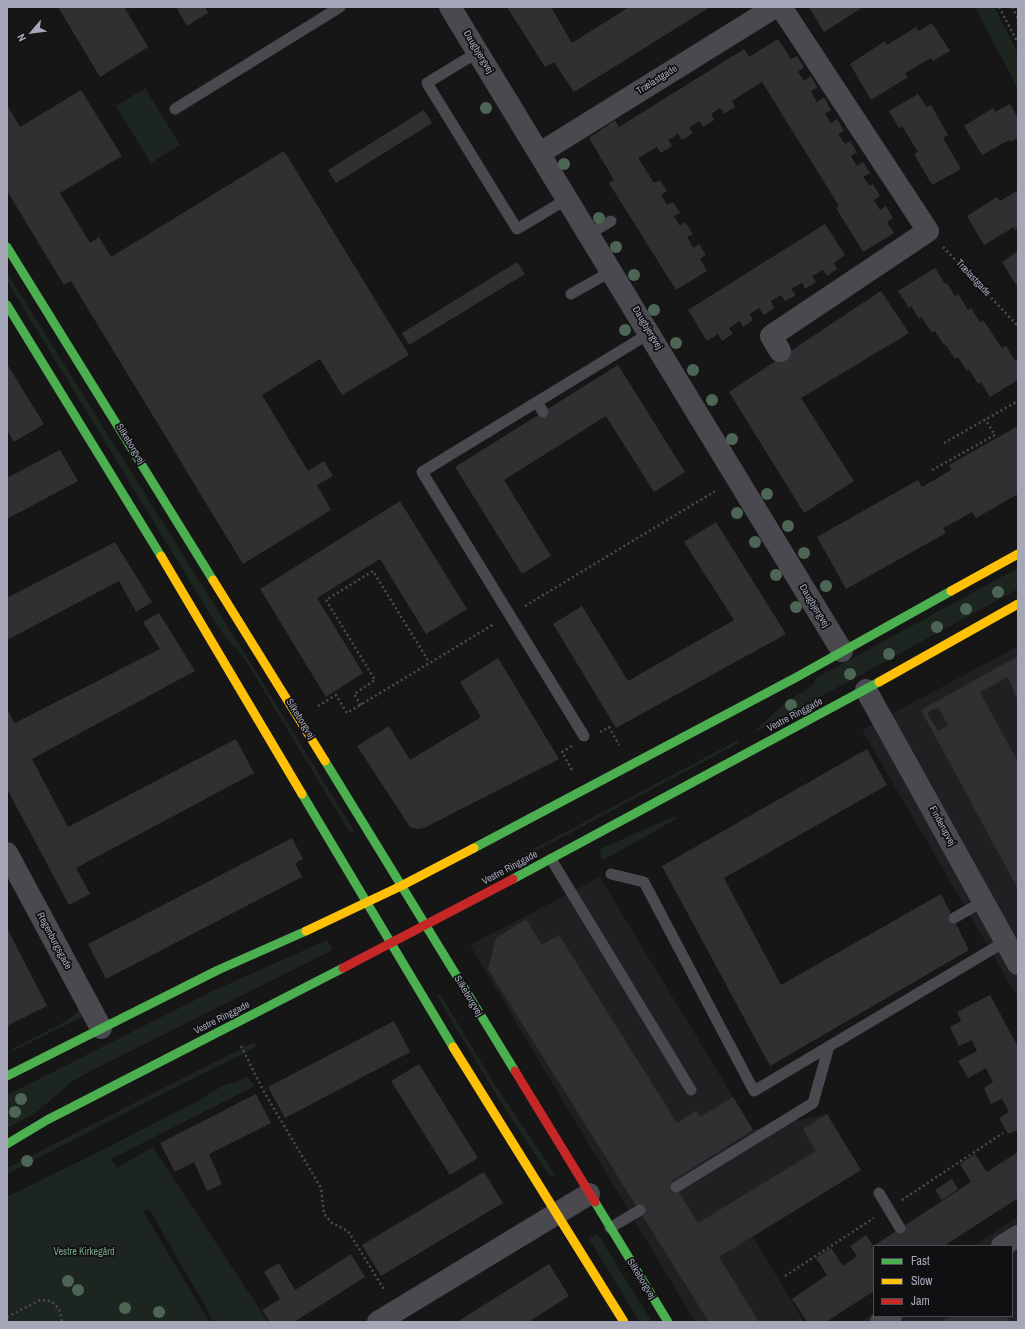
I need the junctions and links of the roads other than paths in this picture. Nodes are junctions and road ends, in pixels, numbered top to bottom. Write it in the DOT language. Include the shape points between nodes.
graph roads {
  1 [pos="340,7"];
  2 [pos="450,7"];
  3 [pos="775,7"];
  4 [pos="781,7"];
  5 [pos="478,52"];
  6 [pos="175,109"];
  7 [pos="540,154"];
  8 [pos="567,199"];
  9 [pos="611,221"];
  10 [pos="589,234"];
  11 [pos="7,247"];
  12 [pos="612,271"];
  13 [pos="571,294"];
  14 [pos="7,305"];
  15 [pos="650,333"];
  16 [pos="780,351"];
  17 [pos="537,402"];
  18 [pos="543,412"];
  19 [pos="1018,554"];
  20 [pos="1018,604"];
  21 [pos="842,650"];
  22 [pos="866,690"];
  23 [pos="584,736"];
  24 [pos="7,853"];
  25 [pos="551,859"];
  26 [pos="611,874"];
  27 [pos="401,886"];
  28 [pos="984,902"];
  29 [pos="366,903"];
  30 [pos="954,918"];
  31 [pos="425,926"];
  32 [pos="1006,941"];
  33 [pos="391,944"];
  34 [pos="1018,964"];
  35 [pos="101,1028"];
  36 [pos="829,1046"];
  37 [pos="7,1076"];
  38 [pos="691,1090"];
  39 [pos="7,1144"];
  40 [pos="676,1187"];
  41 [pos="879,1193"];
  42 [pos="589,1194"];
  43 [pos="640,1210"];
  44 [pos="557,1213"];
  45 [pos="610,1228"];
  46 [pos="900,1228"];
  47 [pos="1018,1236"];
  48 [pos="1004,1245"];
  49 [pos="378,1322"];
  50 [pos="624,1322"];
  51 [pos="668,1322"];
  1 -- 6 [label="lane"];
  2 -- 5 [label="street, Daugbjergvej"];
  3 -- 7 [label="street, Trælastgade"];
  4 -- 16 [label="street" via="928,231 771,336"];
  5 -- 7 [label="street, Daugbjergvej"];
  5 -- 8 [label="lane" via="428,83 432,90 517,229"];
  7 -- 8 [label="street, Daugbjergvej"];
  8 -- 10 [label="street, Daugbjergvej"];
  9 -- 10 [label="lane"];
  10 -- 12 [label="street, Daugbjergvej"];
  11 -- 27 [label="street, Silkeborgvej"];
  12 -- 13 [label="lane"];
  12 -- 15 [label="street, Daugbjergvej"];
  14 -- 29 [label="street" via="184,594"];
  15 -- 17 [label="lane"];
  15 -- 21 [label="street, Daugbjergvej"];
  17 -- 18 [label="lane"];
  17 -- 23 [label="lane" via="422,472"];
  19 -- 21 [label="street"];
  20 -- 22 [label="street, Vestre Ringgade"];
  21 -- 27 [label="street" via="795,678"];
  22 -- 25 [label="street, Vestre Ringgade"];
  22 -- 28 [label="street, Finderupvej"];
  24 -- 35 [label="street, Regenburgsgade"];
  25 -- 31 [label="street, Vestre Ringgade"];
  25 -- 38 [label="lane"];
  26 -- 36 [label="lane" via="644,882 754,1091"];
  27 -- 29 [label="street"];
  27 -- 31 [label="street, Silkeborgvej"];
  28 -- 30 [label="lane"];
  28 -- 32 [label="street, Finderupvej"];
  29 -- 33 [label="street"];
  29 -- 35 [label="street" via="218,970"];
  31 -- 33 [label="street, Vestre Ringgade"];
  31 -- 42 [label="street, Silkeborgvej"];
  32 -- 34 [label="street, Finderupvej"];
  32 -- 36 [label="lane"];
  33 -- 39 [label="street, Vestre Ringgade" via="47,1120"];
  33 -- 44 [label="street"];
  35 -- 37 [label="street"];
  36 -- 40 [label="lane" via="812,1103"];
  41 -- 46 [label="lane"];
  42 -- 44 [label="street"];
  42 -- 45 [label="street, Silkeborgvej"];
  43 -- 45 [label="lane"];
  44 -- 49 [label="street"];
  44 -- 50 [label="street"];
  45 -- 51 [label="street, Silkeborgvej"];
  47 -- 48 [label="street"];
}
